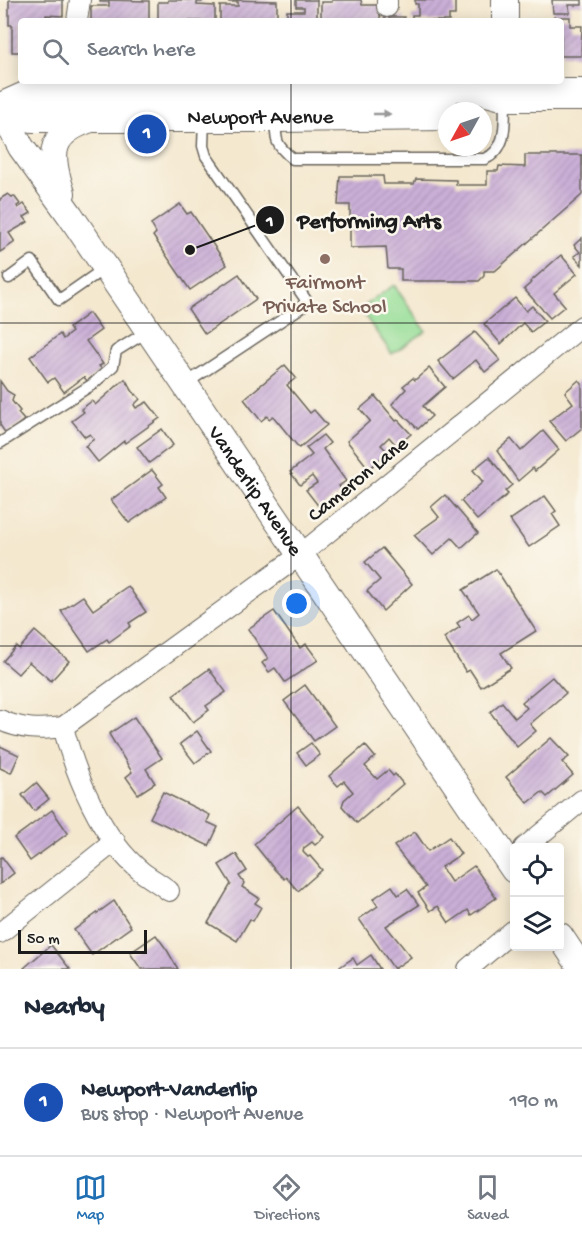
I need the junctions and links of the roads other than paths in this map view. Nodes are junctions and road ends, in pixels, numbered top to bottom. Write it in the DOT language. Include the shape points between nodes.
graph roads {
  1 [pos="80,0"];
  2 [pos="505,0"];
  3 [pos="77,18"];
  4 [pos="505,18"];
  5 [pos="506,88"];
  6 [pos="582,96"];
  7 [pos="487,102"];
  8 [pos="1,109"];
  9 [pos="438,114"];
  10 [pos="100,116"];
  11 [pos="204,116"];
  12 [pos="276,116"];
  13 [pos="70,215"];
  14 [pos="105,268"];
  15 [pos="9,278"];
  16 [pos="582,326"];
  17 [pos="148,331"];
  18 [pos="184,384"];
  19 [pos="0,443"];
  20 [pos="300,555"];
  21 [pos="0,720"];
  22 [pos="63,727"];
  23 [pos="582,800"];
  24 [pos="115,842"];
  25 [pos="533,843"];
  26 [pos="510,852"];
  27 [pos="169,891"];
  28 [pos="0,933"];
  29 [pos="510,933"];
  30 [pos="564,942"];
  31 [pos="468,969"];
  32 [pos="582,969"];
  1 -- 3 [label="street"];
  2 -- 4 [label="street"];
  5 -- 6 [label="main road, Newport Avenue"];
  5 -- 7 [label="main road, Newport Avenue"];
  5 -- 8 [label="main road, Newport Avenue" via="215,86 41,91"];
  5 -- 12 [label="lane" via="502,145 485,159 293,159 279,148"];
  8 -- 10 [label="main road, Newport Avenue" via="33,116"];
  8 -- 13 [label="street, Vanderlip Avenue" via="21,147"];
  12 -- 9 [label="main road, Newport Avenue, one-way"];
  10 -- 11 [label="main road, Newport Avenue"];
  10 -- 13 [label="street" via="64,132 54,147 54,169"];
  11 -- 12 [label="main road, Newport Avenue"];
  11 -- 18 [label="lane" via="206,156 306,300 303,306"];
  13 -- 14 [label="street, Vanderlip Avenue"];
  14 -- 15 [label="lane" via="59,300 32,261"];
  14 -- 17 [label="street, Vanderlip Avenue"];
  16 -- 20 [label="street, Cameron Lane"];
  17 -- 18 [label="street, Vanderlip Avenue"];
  17 -- 19 [label="lane" via="116,351 113,366 93,384"];
  18 -- 20 [label="street, Vanderlip Avenue"];
  20 -- 22 [label="street, Cameron Lane"];
  20 -- 26 [label="street, Vanderlip Avenue"];
  21 -- 22 [label="street" via="15,727 39,730"];
  22 -- 24 [label="street" via="87,796"];
  23 -- 25 [label="street"];
  24 -- 27 [label="street" via="141,871"];
  24 -- 28 [label="street"];
  29 -- 31 [label="street"];
  30 -- 32 [label="street"];
}
